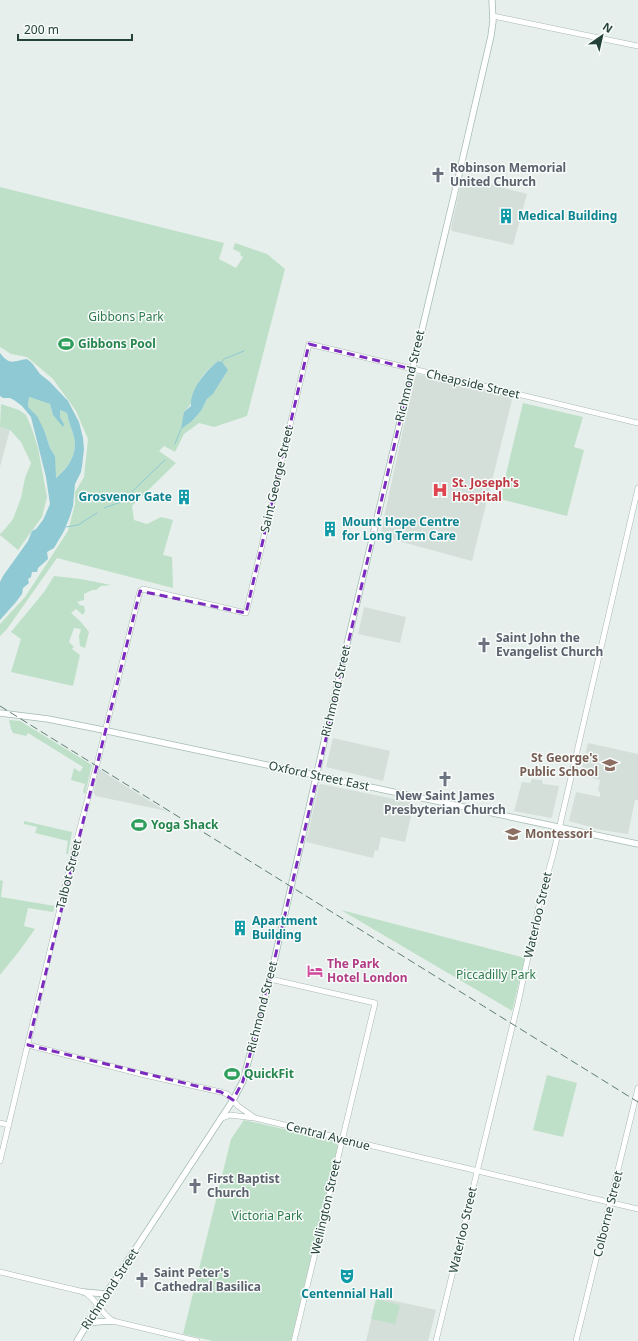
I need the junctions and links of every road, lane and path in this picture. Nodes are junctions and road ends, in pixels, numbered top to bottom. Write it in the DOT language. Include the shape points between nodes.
graph roads {
  1 [pos="492,0"];
  2 [pos="493,16"];
  3 [pos="638,46"];
  4 [pos="309,344"];
  5 [pos="412,369"];
  6 [pos="638,423"];
  7 [pos="638,488"];
  8 [pos="143,589"];
  9 [pos="0,713"];
  10 [pos="105,730"];
  11 [pos="316,776"];
  12 [pos="559,827"];
  13 [pos="638,844"];
  14 [pos="270,978"];
  15 [pos="28,1045"];
  16 [pos="638,1088"];
  17 [pos="233,1100"];
  18 [pos="255,1118"];
  19 [pos="220,1119"];
  20 [pos="0,1123"];
  21 [pos="9,1125"];
  22 [pos="342,1139"];
  23 [pos="0,1161"];
  24 [pos="477,1170"];
  25 [pos="610,1203"];
  26 [pos="638,1209"];
  27 [pos="0,1272"];
  28 [pos="84,1292"];
  29 [pos="106,1294"];
  30 [pos="98,1306"];
  31 [pos="113,1320"];
  32 [pos="87,1324"];
  33 [pos="77,1341"];
  34 [pos="197,1341"];
  35 [pos="294,1341"];
  36 [pos="436,1341"];
  37 [pos="576,1341"];
  1 -- 2 [label="main road, Richmond Street"];
  2 -- 3 [label="street"];
  2 -- 5 [label="main road, Richmond Street" via="491,36"];
  4 -- 5 [label="street, Cheapside Street"];
  4 -- 8 [label="street, Saint George Street" via="246,613"];
  5 -- 6 [label="street, Cheapside Street"];
  5 -- 11 [label="main road, Richmond Street"];
  7 -- 12 [label="street, Waterloo Street"];
  8 -- 10 [label="street, Talbot Street" via="140,591"];
  9 -- 10 [label="main road, Oxford Street East"];
  10 -- 11 [label="main road, Oxford Street East"];
  10 -- 15 [label="street, Talbot Street"];
  11 -- 12 [label="main road, Oxford Street East"];
  11 -- 14 [label="main road, Richmond Street"];
  12 -- 13 [label="main road, Oxford Street East"];
  12 -- 24 [label="street, Waterloo Street"];
  14 -- 17 [label="main road, Richmond Street" via="243,1082"];
  14 -- 22 [label="street, Wellington Street" via="375,1003"];
  15 -- 17 [label="street, Central Avenue" via="221,1092"];
  15 -- 21 [label="street, Talbot Street"];
  16 -- 25 [label="street, Colborne Street"];
  17 -- 18 [label="street, Central Avenue"];
  17 -- 19 [label="main road, Richmond Street"];
  18 -- 19 [label="street" via="230,1115"];
  18 -- 22 [label="street, Central Avenue"];
  19 -- 29 [label="main road, Richmond Street"];
  20 -- 21 [label="street"];
  21 -- 23 [label="street, Talbot Street"];
  22 -- 24 [label="street, Central Avenue"];
  22 -- 35 [label="street, Wellington Street"];
  24 -- 25 [label="street, Central Avenue"];
  24 -- 36 [label="street, Waterloo Street"];
  25 -- 26 [label="street, Central Avenue"];
  25 -- 37 [label="street, Colborne Street"];
  27 -- 28 [label="street"];
  28 -- 29 [label="main road"];
  28 -- 30 [label="street" via="94,1298"];
  29 -- 30 [label="main road, Richmond Street"];
  30 -- 31 [label="street"];
  30 -- 32 [label="main road, Richmond Street"];
  31 -- 32 [label="main road"];
  31 -- 34 [label="street"];
  32 -- 33 [label="main road, Richmond Street"];
}
